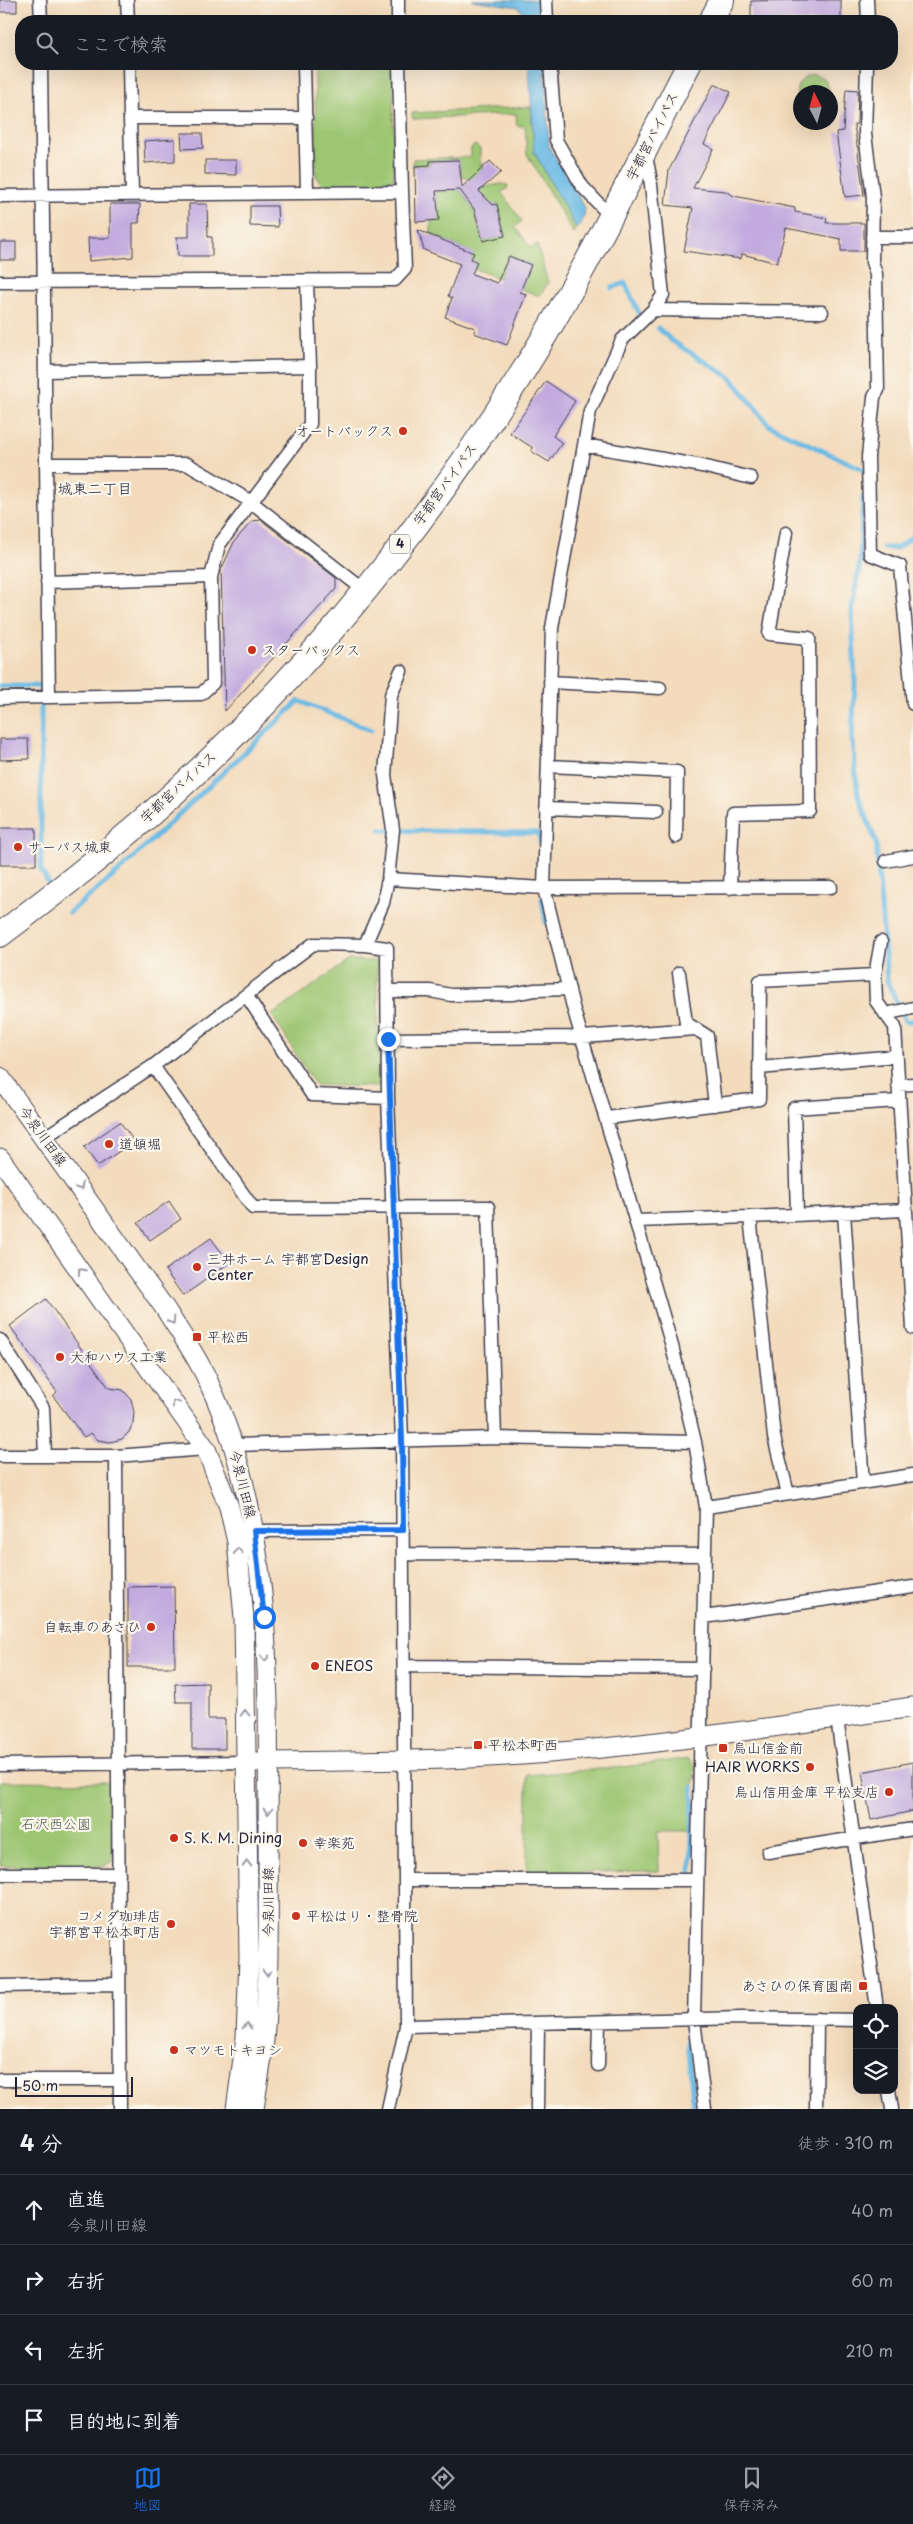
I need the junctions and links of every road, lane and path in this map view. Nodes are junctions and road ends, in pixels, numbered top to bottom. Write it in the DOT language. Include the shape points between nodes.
graph roads {
  1 [pos="40,0"];
  2 [pos="127,0"];
  3 [pos="398,0"];
  4 [pos="546,0"];
  5 [pos="722,0"];
  6 [pos="867,0"];
  7 [pos="41,15"];
  8 [pos="128,15"];
  9 [pos="398,15"];
  10 [pos="547,15"];
  11 [pos="714,15"];
  12 [pos="868,15"];
  13 [pos="41,70"];
  14 [pos="128,70"];
  15 [pos="304,70"];
  16 [pos="398,70"];
  17 [pos="550,70"];
  18 [pos="686,70"];
  19 [pos="867,70"];
  20 [pos="130,118"];
  21 [pos="306,118"];
  22 [pos="645,150"];
  23 [pos="308,192"];
  24 [pos="402,192"];
  25 [pos="132,193"];
  26 [pos="0,196"];
  27 [pos="43,196"];
  28 [pos="611,217"];
  29 [pos="872,237"];
  30 [pos="913,237"];
  31 [pos="307,281"];
  32 [pos="0,282"];
  33 [pos="44,282"];
  34 [pos="653,310"];
  35 [pos="822,312"];
  36 [pos="310,366"];
  37 [pos="45,371"];
  38 [pos="584,444"];
  39 [pos="46,464"];
  40 [pos="750,478"];
  41 [pos="250,501"];
  42 [pos="786,533"];
  43 [pos="211,577"];
  44 [pos="47,582"];
  45 [pos="364,590"];
  46 [pos="401,671"];
  47 [pos="550,682"];
  48 [pos="660,688"];
  49 [pos="49,697"];
  50 [pos="0,698"];
  51 [pos="913,704"];
  52 [pos="548,766"];
  53 [pos="546,808"];
  54 [pos="656,812"];
  55 [pos="676,837"];
  56 [pos="913,856"];
  57 [pos="886,861"];
  58 [pos="388,879"];
  59 [pos="831,887"];
  60 [pos="544,888"];
  61 [pos="730,888"];
  62 [pos="0,934"];
  63 [pos="881,942"];
  64 [pos="365,945"];
  65 [pos="679,973"];
  66 [pos="875,975"];
  67 [pos="569,989"];
  68 [pos="387,991"];
  69 [pos="246,995"];
  70 [pos="913,1008"];
  71 [pos="885,1014"];
  72 [pos="696,1029"];
  73 [pos="582,1037"];
  74 [pos="388,1039"];
  75 [pos="896,1056"];
  76 [pos="153,1066"];
  77 [pos="759,1068"];
  78 [pos="0,1077"];
  79 [pos="913,1084"];
  80 [pos="898,1085"];
  81 [pos="388,1098"];
  82 [pos="899,1101"];
  83 [pos="715,1105"];
  84 [pos="607,1118"];
  85 [pos="45,1137"];
  86 [pos="2,1164"];
  87 [pos="393,1206"];
  88 [pos="905,1210"];
  89 [pos="844,1213"];
  90 [pos="797,1215"];
  91 [pos="750,1217"];
  92 [pos="636,1222"];
  93 [pos="910,1266"];
  94 [pos="913,1328"];
  95 [pos="0,1340"];
  96 [pos="495,1438"];
  97 [pos="402,1440"];
  98 [pos="695,1442"];
  99 [pos="233,1446"];
  100 [pos="206,1449"];
  101 [pos="0,1456"];
  102 [pos="45,1456"];
  103 [pos="116,1456"];
  104 [pos="913,1475"];
  105 [pos="863,1483"];
  106 [pos="788,1494"];
  107 [pos="706,1507"];
  108 [pos="403,1530"];
  109 [pos="254,1531"];
  110 [pos="403,1554"];
  111 [pos="704,1555"];
  112 [pos="913,1587"];
  113 [pos="704,1618"];
  114 [pos="404,1666"];
  115 [pos="703,1669"];
  116 [pos="913,1707"];
  117 [pos="837,1718"];
  118 [pos="700,1737"];
  119 [pos="405,1760"];
  120 [pos="246,1762"];
  121 [pos="268,1762"];
  122 [pos="119,1764"];
  123 [pos="0,1765"];
  124 [pos="913,1829"];
  125 [pos="855,1838"];
  126 [pos="768,1852"];
  127 [pos="0,1874"];
  128 [pos="119,1874"];
  129 [pos="406,1880"];
  130 [pos="697,1880"];
  131 [pos="118,1984"];
  132 [pos="0,1986"];
  133 [pos="876,2004"];
  134 [pos="817,2019"];
  135 [pos="694,2020"];
  136 [pos="853,2020"];
  137 [pos="599,2022"];
  138 [pos="538,2024"];
  139 [pos="406,2026"];
  140 [pos="598,2065"];
  141 [pos="0,2080"];
  142 [pos="120,2080"];
  143 [pos="890,2094"];
  144 [pos="120,2109"];
  145 [pos="236,2109"];
  146 [pos="254,2109"];
  147 [pos="388,2109"];
  148 [pos="537,2109"];
  149 [pos="705,2109"];
  150 [pos="816,2109"];
  151 [pos="892,2109"];
  1 -- 7 [label="street"];
  2 -- 8 [label="street"];
  3 -- 9 [label="street"];
  4 -- 10 [label="street"];
  5 -- 11 [label="highway"];
  6 -- 12 [label="street"];
  13 -- 27 [label="street"];
  14 -- 20 [label="street"];
  15 -- 21 [label="street"];
  16 -- 24 [label="street"];
  17 -- 28 [label="street" via="556,140 582,186"];
  18 -- 22 [label="highway, 宇都宮バイパス / 4"];
  19 -- 29 [label="street" via="866,134 873,198"];
  20 -- 21 [label="street"];
  20 -- 25 [label="street"];
  21 -- 23 [label="street"];
  22 -- 28 [label="highway, 宇都宮バイパス / 4"];
  22 -- 34 [label="street" via="662,296"];
  23 -- 24 [label="street"];
  23 -- 25 [label="street"];
  24 -- 31 [label="street" via="405,268 395,280"];
  25 -- 27 [label="street"];
  26 -- 27 [label="street"];
  27 -- 33 [label="street"];
  28 -- 45 [label="highway, 宇都宮バイパス / 4" via="551,325 493,416 437,496"];
  29 -- 30 [label="street"];
  29 -- 51 [label="street" via="872,262 876,274 878,390 874,397 868,457 870,554 900,566"];
  31 -- 33 [label="street"];
  31 -- 36 [label="street"];
  32 -- 33 [label="street"];
  33 -- 37 [label="street"];
  34 -- 35 [label="street"];
  34 -- 38 [label="street" via="622,340 590,411"];
  36 -- 37 [label="street"];
  36 -- 41 [label="street" via="310,424"];
  37 -- 39 [label="street"];
  38 -- 40 [label="street"];
  38 -- 47 [label="street" via="552,628"];
  39 -- 41 [label="street" via="187,464"];
  39 -- 44 [label="street"];
  41 -- 43 [label="street" via="219,545"];
  41 -- 45 [label="street"];
  42 -- 61 [label="street" via="769,634 809,638 810,810 733,813"];
  43 -- 44 [label="street"];
  43 -- 49 [label="street" via="213,683 201,694"];
  44 -- 49 [label="street"];
  45 -- 62 [label="highway, 宇都宮バイパス / 4" via="270,697 175,791 124,838"];
  46 -- 58 [label="street" via="391,696 385,775 393,830"];
  47 -- 48 [label="street"];
  47 -- 52 [label="street"];
  49 -- 50 [label="street"];
  52 -- 53 [label="street"];
  52 -- 55 [label="street" via="677,772"];
  53 -- 54 [label="street"];
  53 -- 60 [label="street"];
  56 -- 57 [label="street"];
  58 -- 60 [label="street"];
  58 -- 64 [label="street" via="383,903"];
  59 -- 61 [label="street"];
  60 -- 61 [label="street"];
  60 -- 67 [label="street"];
  63 -- 66 [label="street"];
  64 -- 68 [label="street" via="387,948"];
  64 -- 69 [label="street" via="313,944"];
  65 -- 72 [label="street" via="686,1023"];
  66 -- 71 [label="street" via="876,1001"];
  66 -- 77 [label="street" via="760,982"];
  67 -- 68 [label="street" via="451,996 430,991"];
  67 -- 73 [label="street"];
  68 -- 74 [label="street"];
  69 -- 76 [label="street"];
  69 -- 81 [label="street" via="312,1095"];
  70 -- 71 [label="street"];
  71 -- 75 [label="street" via="894,1027"];
  72 -- 73 [label="street"];
  72 -- 83 [label="street" via="707,1036"];
  73 -- 74 [label="street"];
  73 -- 84 [label="street"];
  74 -- 81 [label="street"];
  75 -- 77 [label="street"];
  75 -- 80 [label="street"];
  76 -- 85 [label="street"];
  76 -- 87 [label="street" via="253,1208"];
  77 -- 83 [label="street" via="759,1099"];
  78 -- 85 [label="street, 今泉川田線"];
  79 -- 80 [label="street"];
  80 -- 82 [label="street"];
  81 -- 87 [label="street"];
  82 -- 88 [label="street"];
  82 -- 90 [label="street" via="794,1108"];
  83 -- 84 [label="street"];
  84 -- 92 [label="street"];
  85 -- 99 [label="street, 今泉川田線, one-way" via="187,1343 207,1379"];
  100 -- 86 [label="street, 今泉川田線, one-way"];
  87 -- 96 [label="street" via="488,1208"];
  87 -- 97 [label="street"];
  88 -- 89 [label="street"];
  88 -- 93 [label="street"];
  89 -- 90 [label="street"];
  89 -- 105 [label="street"];
  90 -- 91 [label="street"];
  91 -- 92 [label="street"];
  91 -- 106 [label="street" via="774,1437"];
  92 -- 98 [label="street" via="672,1346"];
  93 -- 94 [label="street"];
  95 -- 102 [label="street" via="43,1408"];
  96 -- 97 [label="street"];
  96 -- 98 [label="street"];
  97 -- 99 [label="street"];
  97 -- 108 [label="street"];
  98 -- 107 [label="street"];
  99 -- 109 [label="street, 今泉川田線"];
  100 -- 103 [label="street"];
  120 -- 100 [label="street, 今泉川田線, one-way" via="244,1618 237,1542 229,1507"];
  101 -- 102 [label="street"];
  102 -- 103 [label="street"];
  103 -- 122 [label="street"];
  104 -- 105 [label="street"];
  105 -- 106 [label="street"];
  106 -- 107 [label="street"];
  107 -- 111 [label="street"];
  108 -- 109 [label="street"];
  108 -- 110 [label="street"];
  109 -- 121 [label="street, 今泉川田線, one-way" via="264,1617"];
  110 -- 111 [label="street"];
  110 -- 114 [label="street"];
  111 -- 113 [label="street"];
  112 -- 113 [label="street"];
  113 -- 115 [label="street"];
  114 -- 115 [label="street"];
  114 -- 119 [label="street"];
  115 -- 118 [label="street"];
  116 -- 117 [label="street"];
  117 -- 118 [label="street"];
  117 -- 125 [label="street"];
  118 -- 119 [label="street" via="548,1753"];
  118 -- 130 [label="street"];
  119 -- 121 [label="street"];
  119 -- 129 [label="street"];
  120 -- 121 [label="street"];
  120 -- 122 [label="street"];
  145 -- 120 [label="street, 今泉川田線, one-way" via="246,2037 249,1957"];
  121 -- 146 [label="street, 今泉川田線, one-way" via="264,2040"];
  122 -- 123 [label="street"];
  122 -- 128 [label="street"];
  124 -- 125 [label="street"];
  125 -- 126 [label="street"];
  125 -- 133 [label="street"];
  127 -- 128 [label="street"];
  128 -- 131 [label="street"];
  129 -- 130 [label="street"];
  129 -- 139 [label="street"];
  130 -- 135 [label="street"];
  131 -- 132 [label="street"];
  131 -- 142 [label="street"];
  134 -- 135 [label="street"];
  134 -- 136 [label="street"];
  134 -- 150 [label="street"];
  135 -- 137 [label="street"];
  135 -- 149 [label="street"];
  137 -- 138 [label="street"];
  137 -- 140 [label="street"];
  138 -- 139 [label="street"];
  138 -- 148 [label="street"];
  139 -- 147 [label="street"];
  141 -- 142 [label="street"];
  142 -- 144 [label="street"];
  143 -- 151 [label="street"];
}
